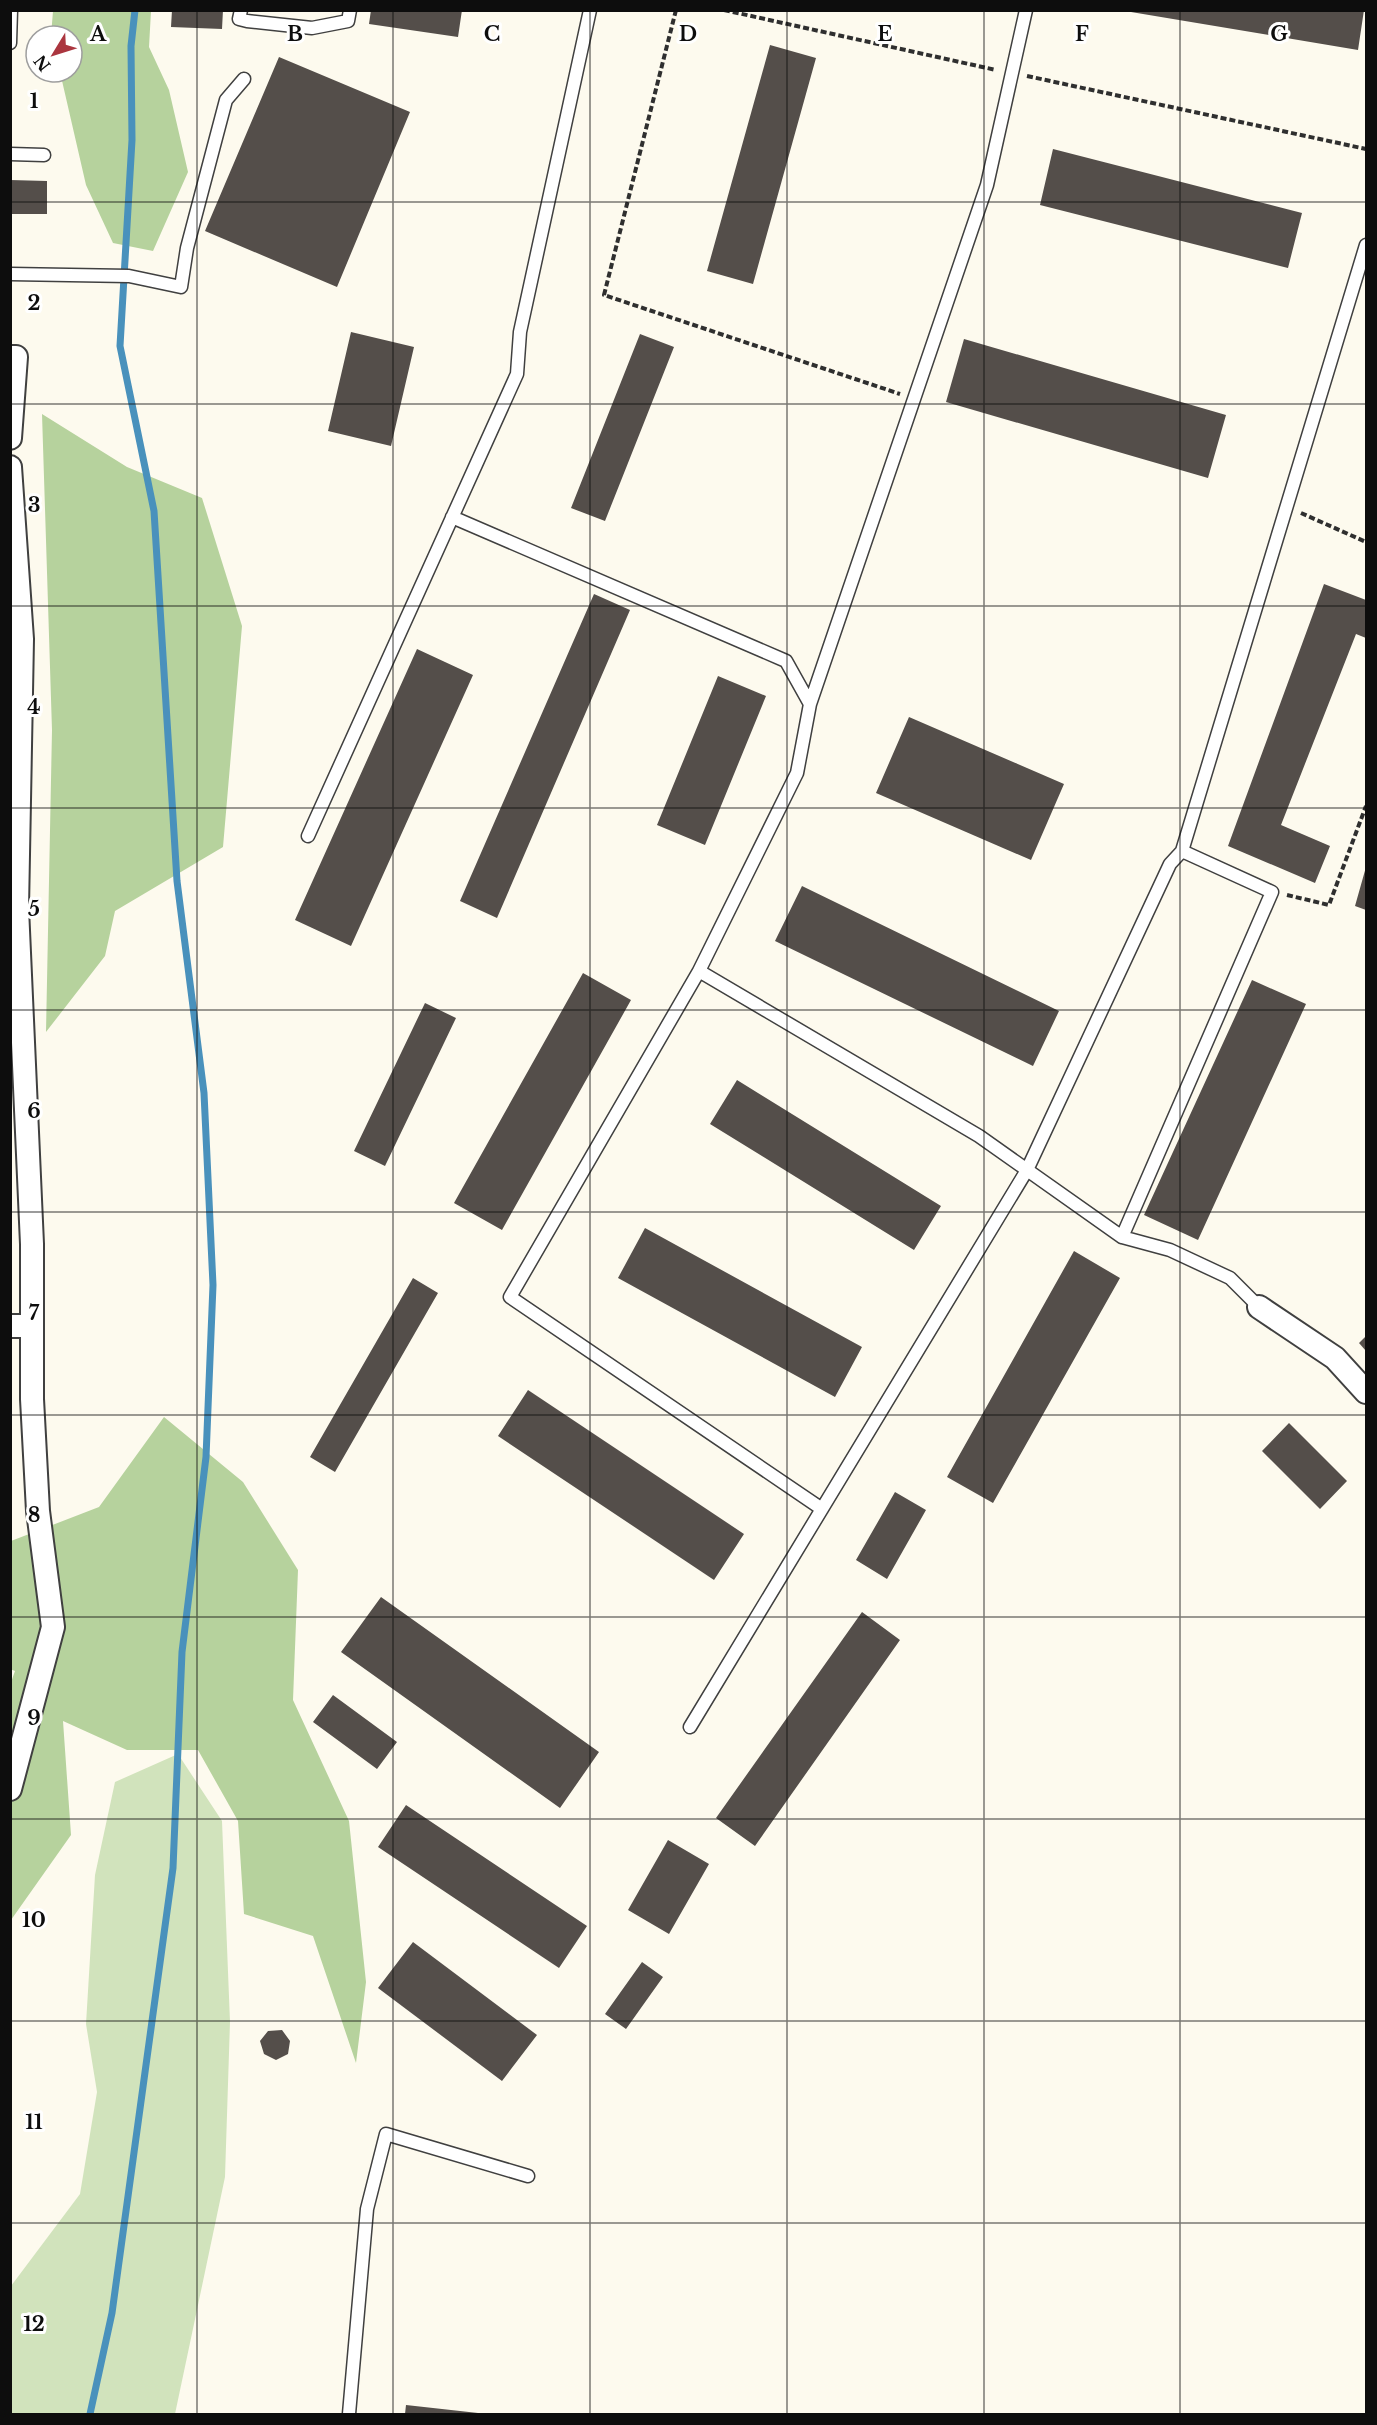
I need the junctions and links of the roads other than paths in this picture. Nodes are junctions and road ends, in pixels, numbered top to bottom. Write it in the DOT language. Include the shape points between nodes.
graph roads {
  1 [pos="11,10"];
  2 [pos="241,10"];
  3 [pos="350,10"];
  4 [pos="590,10"];
  5 [pos="1026,10"];
  6 [pos="10,43"];
  7 [pos="244,79"];
  8 [pos="10,154"];
  9 [pos="44,155"];
  10 [pos="1366,244"];
  11 [pos="10,274"];
  12 [pos="10,357"];
  13 [pos="12,393"];
  14 [pos="10,438"];
  15 [pos="10,467"];
  16 [pos="452,518"];
  17 [pos="810,705"];
  18 [pos="15,769"];
  19 [pos="308,836"];
  20 [pos="1182,851"];
  21 [pos="699,971"];
  22 [pos="17,1065"];
  23 [pos="1027,1170"];
  24 [pos="1122,1237"];
  25 [pos="1259,1307"];
  26 [pos="21,1326"];
  27 [pos="1366,1392"];
  28 [pos="822,1509"];
  29 [pos="690,1727"];
  30 [pos="10,1789"];
  31 [pos="528,2176"];
  32 [pos="349,2415"];
  1 -- 6 [label="lane"];
  2 -- 3 [label="lane" via="239,19 312,28 348,21"];
  4 -- 16 [label="lane" via="520,332 517,374"];
  5 -- 17 [label="lane" via="987,185"];
  7 -- 11 [label="lane" via="226,100 187,248 181,287 124,276"];
  8 -- 9 [label="lane"];
  10 -- 20 [label="lane"];
  12 -- 13 [label="street" via="16,357"];
  13 -- 14 [label="street"];
  15 -- 18 [label="street" via="21,628"];
  16 -- 17 [label="lane" via="786,661"];
  16 -- 19 [label="lane"];
  17 -- 21 [label="lane" via="797,773"];
  18 -- 22 [label="street"];
  20 -- 23 [label="lane" via="1170,864"];
  20 -- 24 [label="lane" via="1272,892"];
  21 -- 23 [label="lane" via="980,1136"];
  21 -- 28 [label="lane" via="510,1298"];
  22 -- 26 [label="street" via="32,1245"];
  23 -- 24 [label="lane"];
  23 -- 28 [label="lane"];
  24 -- 25 [label="lane" via="1170,1250 1230,1278"];
  25 -- 27 [label="street" via="1335,1358"];
  26 -- 30 [label="street" via="32,1399 38,1511 53,1627"];
  28 -- 29 [label="lane"];
  31 -- 32 [label="lane" via="386,2134 367,2209"];
}
